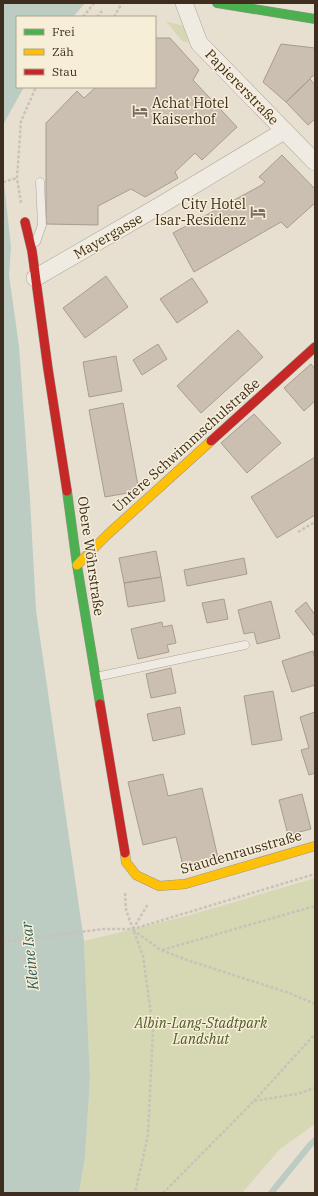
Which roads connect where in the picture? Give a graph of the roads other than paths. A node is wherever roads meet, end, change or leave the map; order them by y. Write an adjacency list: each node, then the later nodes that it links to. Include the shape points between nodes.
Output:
1 (184, 3): 5 (street, Papiererstraße, via 199,43)
2 (217, 3): 3 (street)
3 (244, 5): 4 (street)
4 (315, 19)
5 (284, 131): 6 (street, Papiererstraße); 10 (street, Mayergasse)
6 (315, 162)
7 (40, 182): 9 (lane, via 42,225)
8 (25, 222): 9 (street, Obere Wöhrstraße)
9 (32, 251): 10 (street, Obere Wöhrstraße)
10 (35, 278): 12 (street, Obere Wöhrstraße)
11 (315, 347): 12 (street, Untere Schwimmschulstraße)
12 (77, 565): 14 (street, Obere Wöhrstraße)
13 (245, 645): 14 (lane)
14 (95, 677): 16 (street, Obere Wöhrstraße, via 126,862 136,875)
15 (315, 846): 16 (street, Staudenrausstraße, via 185,884)
16 (155, 884)

